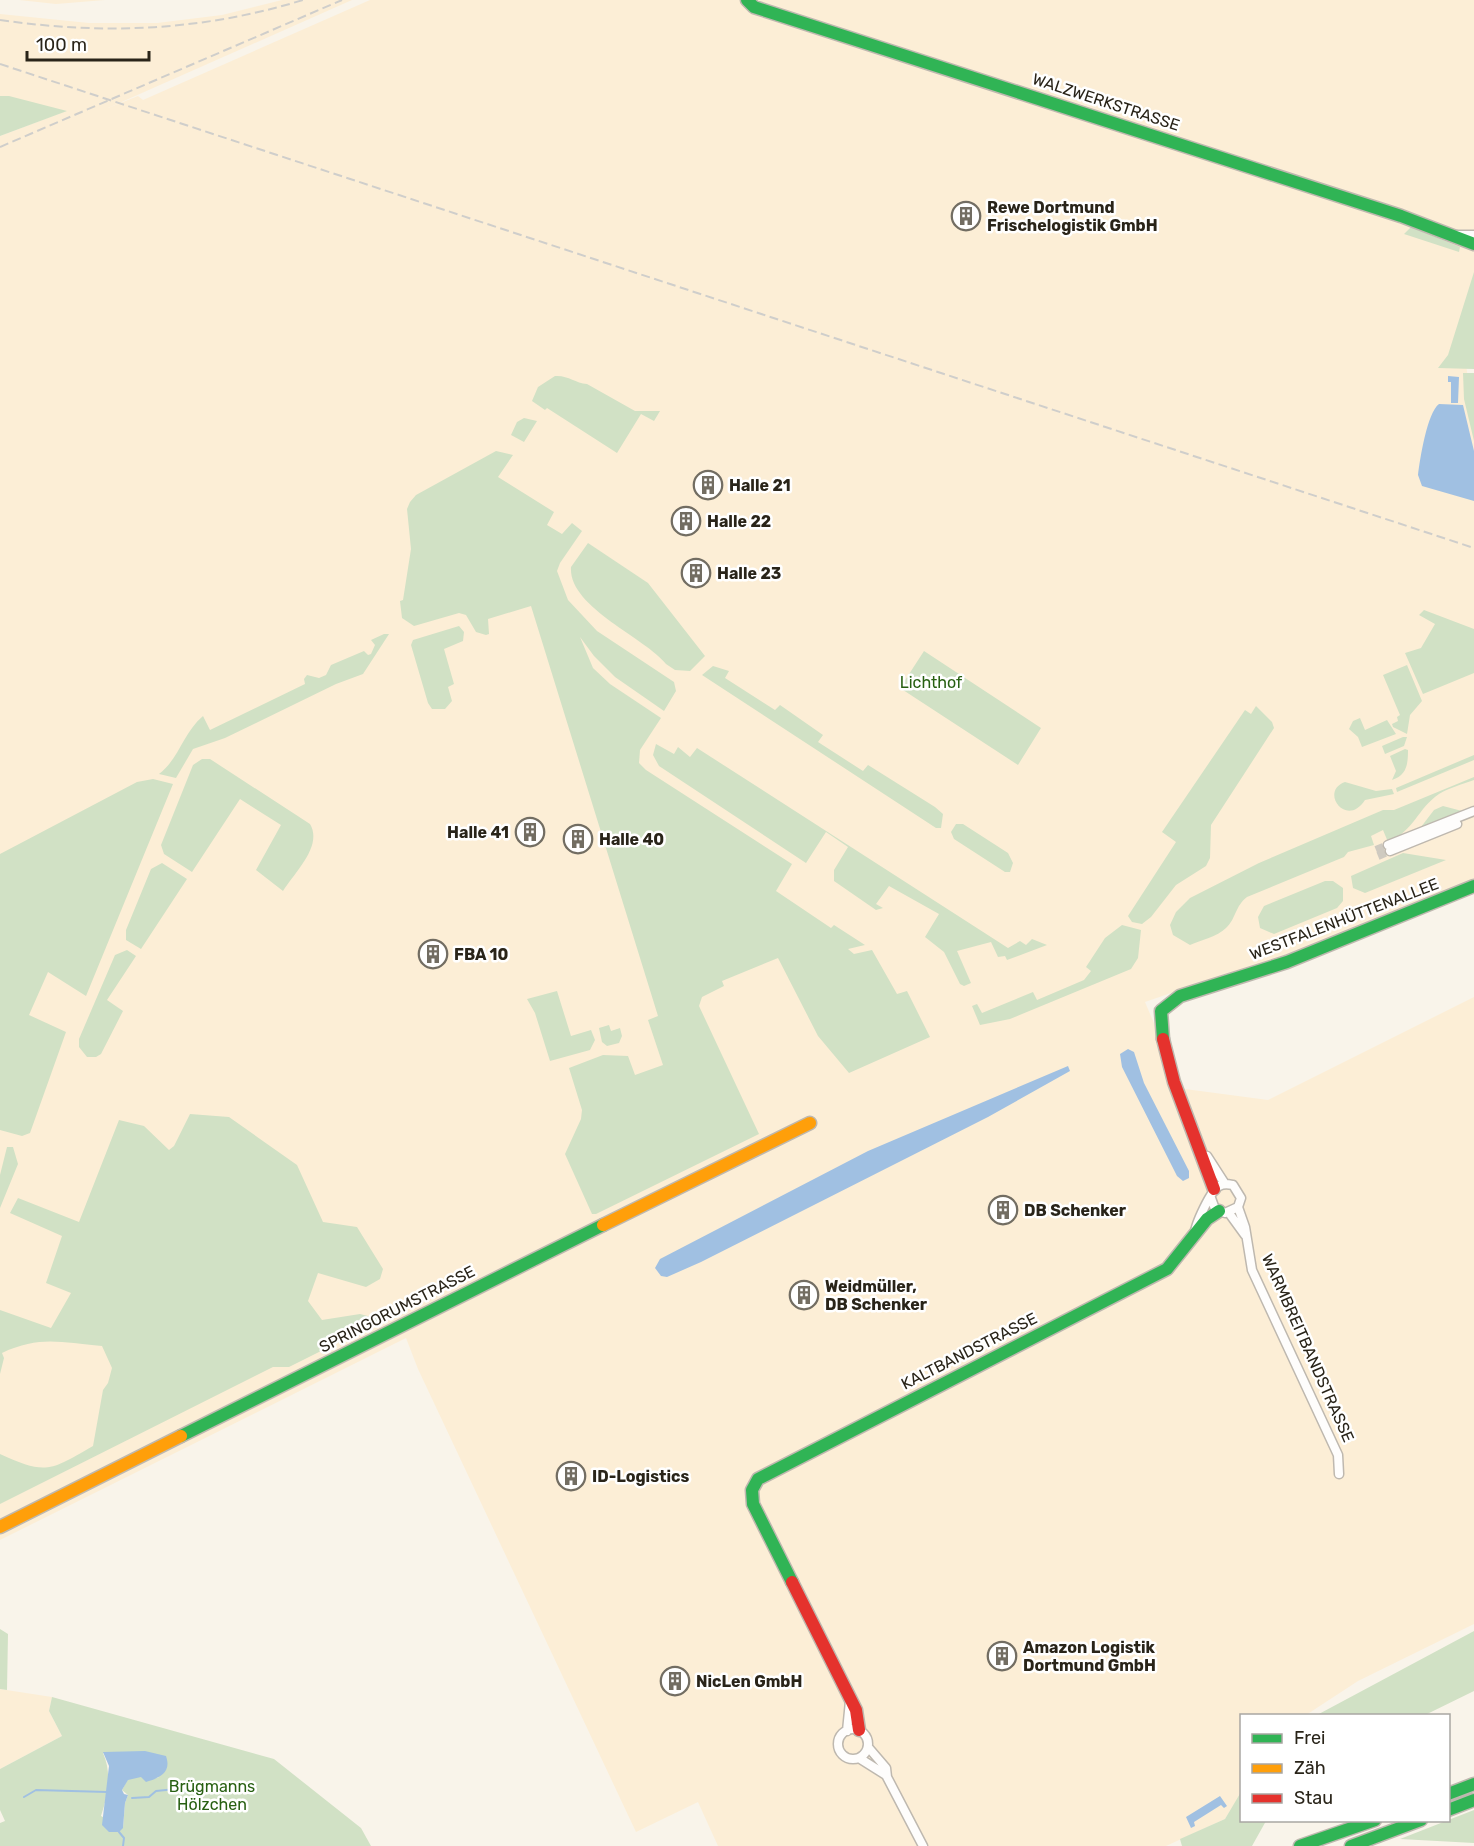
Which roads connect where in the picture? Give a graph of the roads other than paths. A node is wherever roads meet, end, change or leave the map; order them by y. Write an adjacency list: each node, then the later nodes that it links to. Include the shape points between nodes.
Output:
1 (747, 0): 3 (main road, WALZWERKSTRASSE, via 771,13)
2 (1474, 235): 3 (street, WALZWERKSTRASSE)
3 (1456, 236): 4 (main road, WALZWERKSTRASSE)
4 (1474, 244)
5 (1474, 811): 6 (street, via 1389,848)
6 (1474, 817)
7 (1474, 886): 9 (main road, WESTFALENHÜTTENALLEE, via 1287,962 1180,996 1161,1011 1160,1026 1170,1076)
8 (810, 1123): 15 (main road, SPRINGORUMSTRASSE)
9 (1217, 1190): 10 (street, via 1233,1185 1240,1193); 11 (street, via 1213,1205); 12 (street, KALTBANDSTRASSE, via 1195,1224)
10 (1238, 1207): 11 (street); 13 (street, WARMBREITBANDSTRASSE)
11 (1224, 1212): 12 (main road, KALTBANDSTRASSE, via 1207,1219); 13 (street, WARMBREITBANDSTRASSE)
12 (1195, 1233): 16 (main road, KALTBANDSTRASSE, via 1167,1269 758,1479 752,1490 753,1504 856,1710)
13 (1245, 1235): 14 (street, WARMBREITBANDSTRASSE, via 1252,1270 1338,1455)
14 (1339, 1474)
15 (0, 1527)
16 (853, 1730): 17 (street, via 866,1737); 18 (street, via 839,1738 839,1749 845,1757)
17 (868, 1747): 18 (street); 19 (street, via 886,1768)
18 (859, 1758): 19 (street)
19 (886, 1775): 26 (street)
20 (1474, 1784): 21 (main road)
21 (1450, 1794)
22 (1474, 1800): 23 (main road)
23 (1450, 1810)
24 (1372, 1822): 27 (main road)
25 (1418, 1822): 28 (main road)
26 (923, 1846)
27 (1300, 1846)
28 (1351, 1846)

